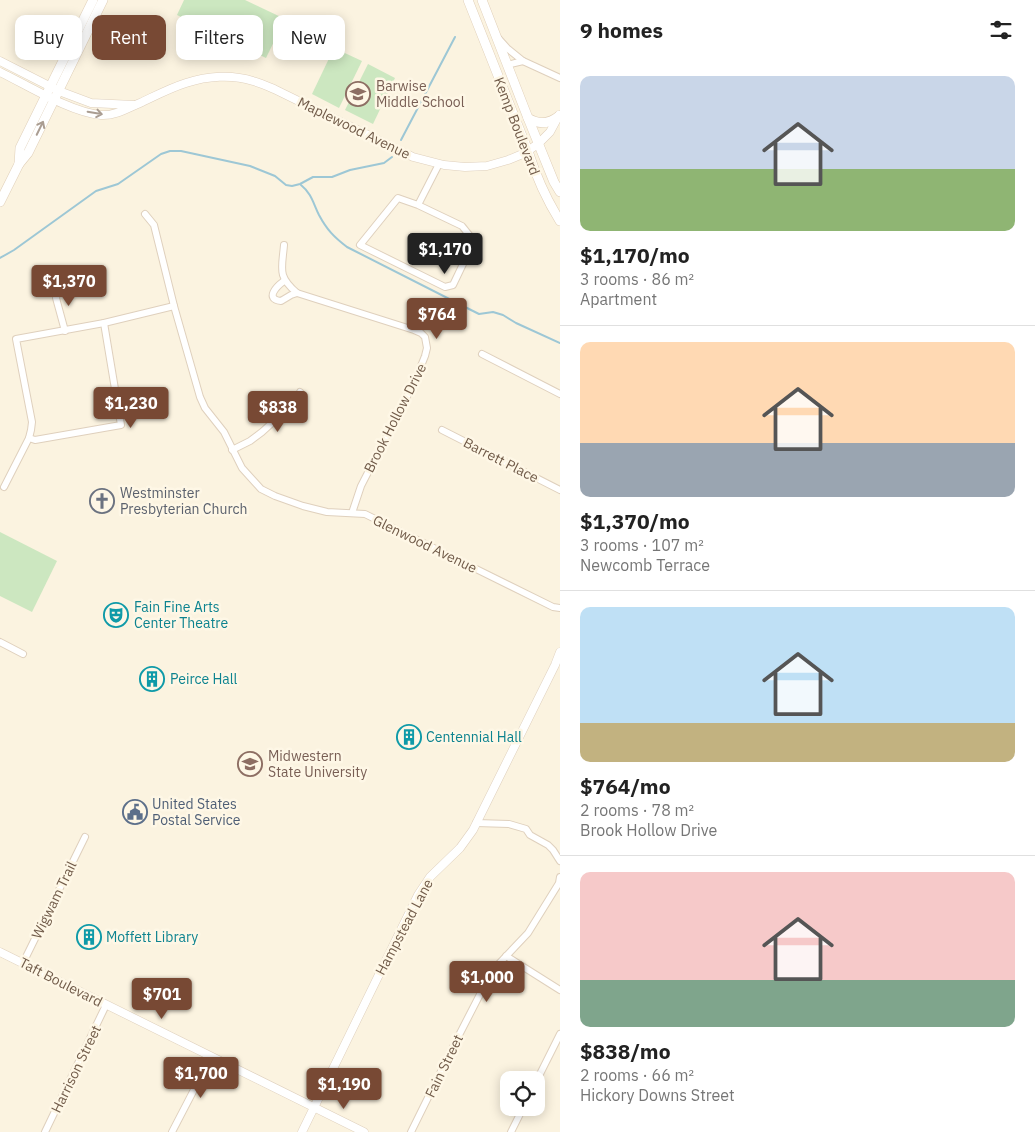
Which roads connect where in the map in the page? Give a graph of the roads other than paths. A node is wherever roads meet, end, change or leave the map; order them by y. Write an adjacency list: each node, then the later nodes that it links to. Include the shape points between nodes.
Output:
1 (93, 0): 12 (main road)
2 (103, 0): 12 (main road)
3 (468, 0): 9 (main road, Kemp Boulevard)
4 (485, 2): 5 (main road, Kemp Boulevard)
5 (496, 36): 7 (street); 8 (main road, Kemp Boulevard)
6 (0, 61): 12 (street, Maplewood Avenue)
7 (524, 61): 8 (street); 11 (street)
8 (507, 65): 9 (main road); 14 (main road, Kemp Boulevard)
9 (496, 70): 16 (main road, Kemp Boulevard)
10 (0, 72): 12 (street, Maplewood Avenue)
11 (560, 78)
12 (53, 93): 17 (street, Maplewood Avenue, via 91,104 136,105 184,83 233,77 245,79 274,89 413,157); 19 (main road, via 20,148 19,164)
13 (559, 115): 14 (main road, via 541,124); 15 (street, Maplewood Avenue, via 550,132)
14 (528, 118): 15 (main road, Kemp Boulevard)
15 (538, 143): 16 (street, Maplewood Avenue); 18 (main road, Kemp Boulevard)
16 (528, 151): 17 (street, Maplewood Avenue, via 487,166); 22 (main road, Kemp Boulevard)
17 (439, 164): 20 (street)
18 (559, 190)
19 (0, 202)
20 (418, 205): 20 (street, via 462,226 474,241 453,285 445,287 360,245 398,198)
21 (145, 214): 27 (street, Glenwood Avenue, via 154,226)
22 (560, 222)
23 (284, 245): 24 (street)
24 (284, 281): 26 (street, Brook Hollow Drive); 26 (street, via 276,287 272,296 275,300 281,301)
25 (58, 284): 29 (street, via 56,298)
26 (297, 293): 38 (street, Brook Hollow Drive, via 414,330 426,340 423,362 361,486)
27 (174, 306): 28 (street); 35 (street, Glenwood Avenue, via 200,398 224,432)
28 (104, 323): 29 (street); 34 (street, via 121,426 35,440)
29 (64, 331): 34 (street, via 16,339 32,422)
30 (482, 354): 32 (street)
31 (300, 392): 35 (street, via 295,402 262,432)
32 (560, 394)
33 (442, 430): 37 (street, Barrett Place)
34 (29, 438): 36 (street)
35 (232, 450): 38 (street, Glenwood Avenue, via 242,468 261,489 303,506 327,512)
36 (4, 487)
37 (560, 490)
38 (352, 513): 39 (street, Glenwood Avenue, via 365,514)
39 (560, 608)
40 (0, 642): 42 (street)
41 (560, 652): 43 (street, Hampstead Lane)
42 (23, 654)
43 (476, 822): 45 (street, via 509,824 526,829 548,845); 55 (street, Hampstead Lane, via 460,848 430,877 418,895)
44 (85, 838): 49 (street, Wigwam Trail)
45 (560, 861)
46 (560, 878): 48 (street, Fain Street, via 528,933)
47 (0, 952): 49 (street, Taft Boulevard)
48 (506, 956): 50 (street); 61 (street, Fain Street, via 492,971)
49 (23, 963): 51 (street, Taft Boulevard)
50 (560, 990)
51 (106, 1005): 53 (street, Taft Boulevard); 57 (street, Harrison Street)
52 (560, 1034): 54 (street)
53 (210, 1057): 55 (street, Taft Boulevard); 58 (street)
54 (542, 1071)
55 (314, 1108): 59 (street, Hampstead Lane); 60 (street, Taft Boulevard)
56 (520, 1116): 62 (street)
57 (45, 1132)
58 (172, 1132)
59 (302, 1132)
60 (364, 1132)
61 (411, 1132)
62 (511, 1132)

